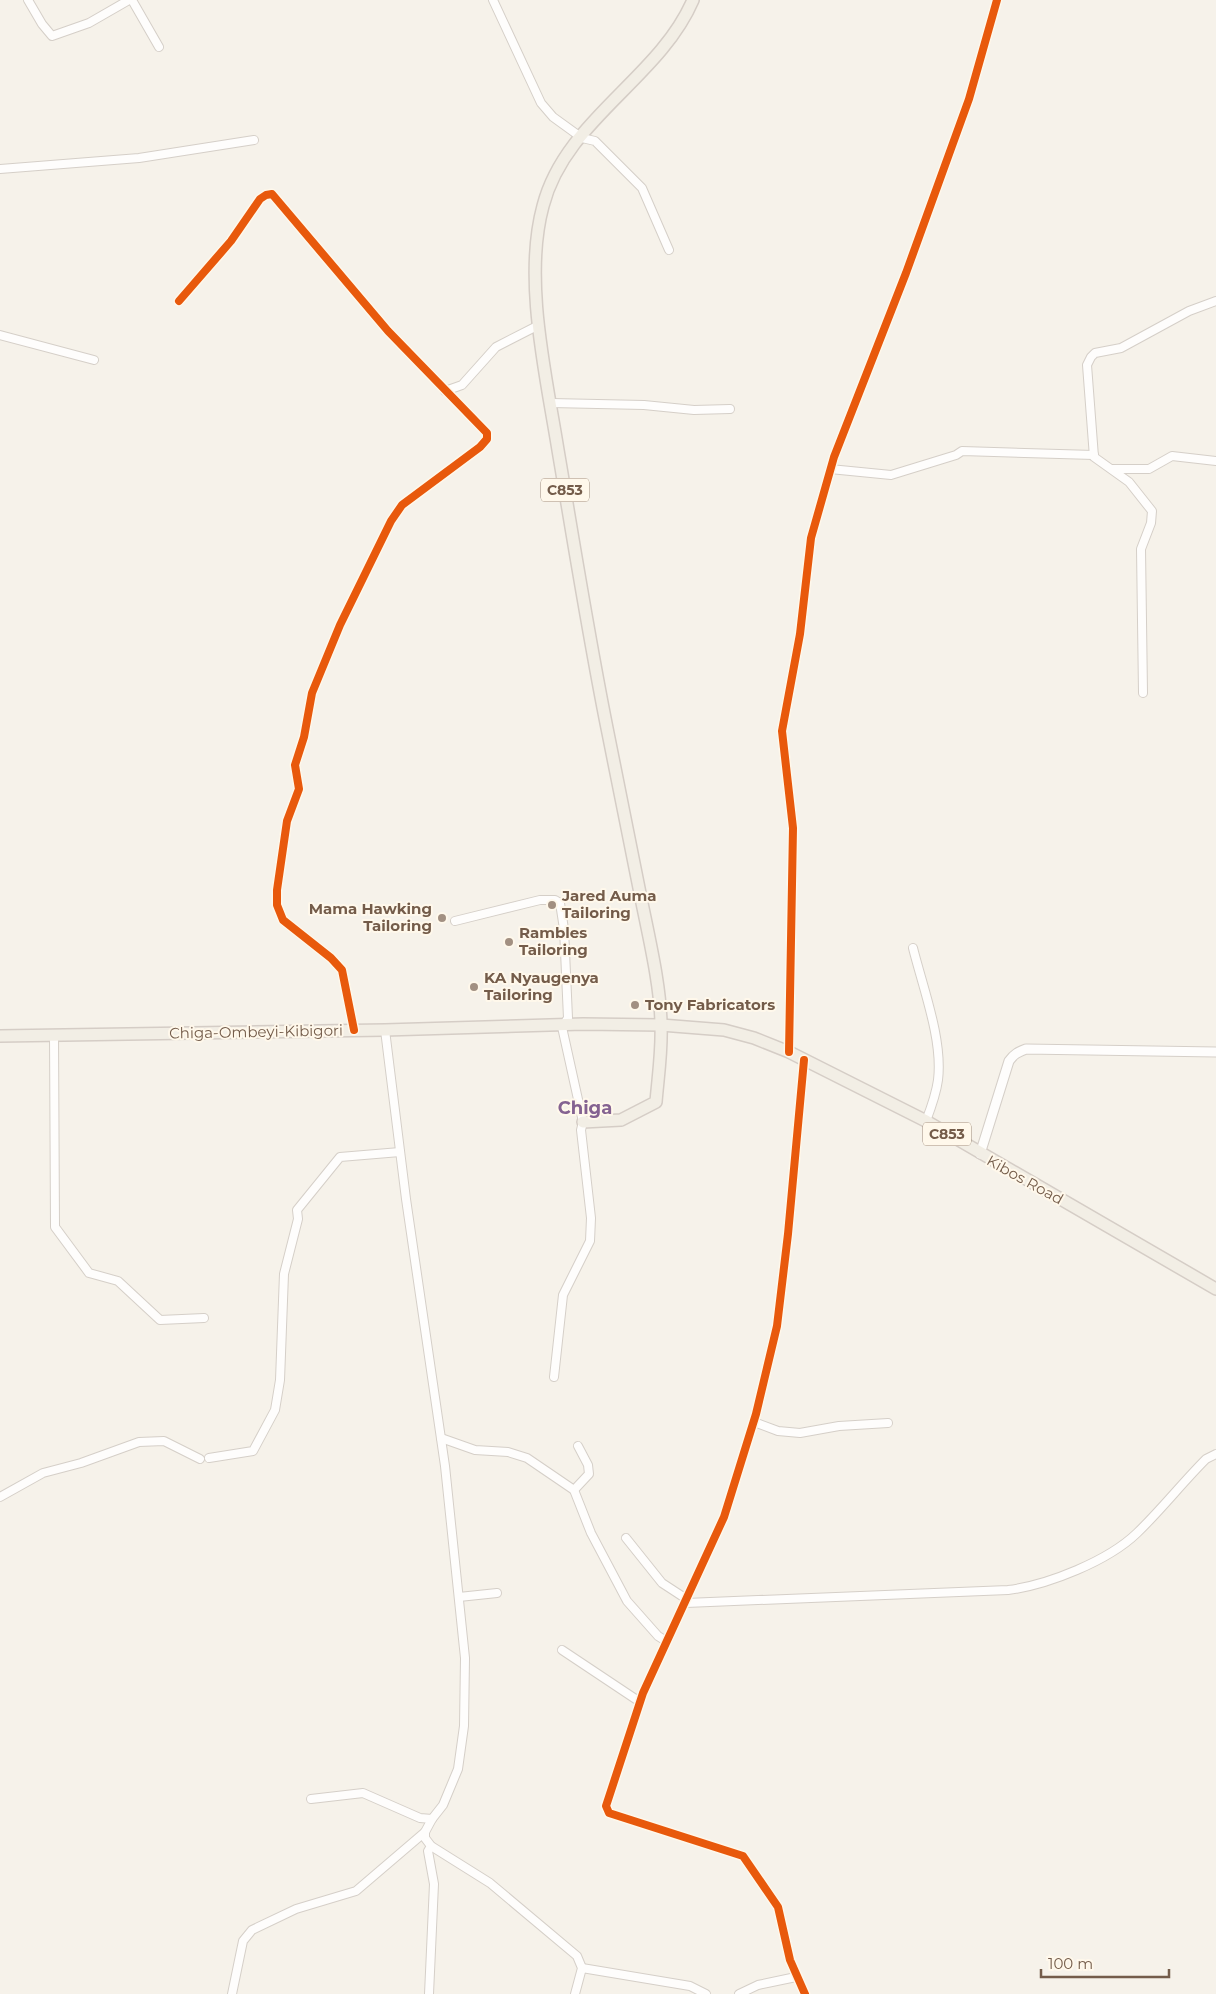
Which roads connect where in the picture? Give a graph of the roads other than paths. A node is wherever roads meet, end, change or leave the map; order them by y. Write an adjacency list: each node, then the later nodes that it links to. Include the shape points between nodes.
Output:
1 (28, 0): 2 (street, via 52,36 89,23)
2 (131, 0): 6 (street)
3 (493, 0): 7 (street, via 541,103 553,118)
4 (693, 0): 7 (main road, C853, via 678,28)
5 (997, 0): 21 (street, via 969,99)
6 (159, 46)
7 (582, 136): 10 (street, via 595,141 642,188); 13 (main road, C853, via 565,156 543,205 535,259 534,291)
8 (254, 140): 9 (street, via 139,158)
9 (0, 169)
10 (669, 250)
11 (178, 301): 16 (street, via 231,241 262,196 272,194 358,297)
12 (1216, 301): 19 (street, via 1189,311 1121,348 1091,357 1087,365)
13 (539, 325): 16 (street, via 496,347 462,385); 17 (main road, C853)
14 (0, 335): 15 (street)
15 (94, 360)
16 (445, 392): 28 (street, via 485,430 487,439 402,504 390,521 340,625 312,693 304,738 295,764 299,789 282,843 277,890 279,913 283,920 342,970)
17 (550, 404): 18 (street, via 694,410); 27 (main road, C853, via 590,644 647,926)
18 (730, 408)
19 (1094, 455): 21 (street, via 962,451 891,475); 22 (street)
20 (1216, 461): 22 (street, via 1172,456 1149,468)
21 (830, 469): 32 (street, via 811,538 800,634 782,722 793,828)
22 (1112, 469): 23 (street, via 1129,482 1152,511 1141,549)
23 (1142, 692)
24 (455, 921): 26 (street, via 540,900 560,903 568,1018)
25 (913, 948): 35 (street, via 938,1061 936,1090)
26 (564, 1025): 27 (main road, Chiga-Ombeyi-Kibigori); 29 (main road, Chiga-Ombeyi-Kibigori); 36 (street)
27 (661, 1025): 32 (main road, Kibos Road / C853, via 724,1030); 36 (main road, via 656,1102 621,1120)
28 (354, 1030): 29 (main road, Chiga-Ombeyi-Kibigori); 30 (main road, Chiga-Ombeyi-Kibigori)
29 (385, 1030): 37 (street)
30 (54, 1035): 31 (main road, Chiga-Ombeyi-Kibigori); 40 (street, via 55,1227 89,1273 118,1282 160,1320)
31 (0, 1036)
32 (789, 1052): 34 (main road, Kibos Road / C853)
33 (1216, 1052): 38 (street, via 1020,1051 1009,1061)
34 (804, 1060): 35 (main road, Kibos Road / C853); 42 (street, via 777,1326)
35 (926, 1121): 38 (main road, Kibos Road / C853)
36 (583, 1122): 41 (street, via 590,1241 563,1295)
37 (400, 1152): 44 (street); 47 (street, via 340,1157 297,1210 298,1219 284,1274 280,1380 275,1410 253,1450)
38 (980, 1154): 39 (main road, Kibos Road / C853)
39 (1216, 1289)
40 (204, 1318)
41 (554, 1377)
42 (754, 1422): 43 (street, via 778,1431 800,1433 839,1426); 54 (street, via 724,1517)
43 (888, 1423)
44 (441, 1438): 49 (street, via 475,1450 508,1452 527,1458); 53 (street)
45 (578, 1446): 49 (street, via 589,1474)
46 (1216, 1454): 54 (street, via 1206,1459 1136,1534 1118,1548 1031,1586 1008,1590)
47 (209, 1458)
48 (200, 1459): 50 (street, via 164,1441 138,1442 42,1473)
49 (574, 1490): 55 (street, via 591,1533 627,1600)
50 (0, 1496)
51 (626, 1538): 54 (street, via 662,1583)
52 (497, 1593): 53 (street)
53 (459, 1597): 59 (street, via 465,1658 464,1726 453,1785 444,1805)
54 (687, 1601): 55 (street)
55 (666, 1641): 57 (street)
56 (562, 1650): 57 (street)
57 (640, 1702): 63 (street, via 607,1811 743,1856 778,1907)
58 (311, 1799): 59 (street, via 363,1793 420,1818)
59 (432, 1819): 60 (street)
60 (425, 1832): 61 (street); 64 (street, via 356,1891 296,1909 252,1930 244,1941)
61 (431, 1846): 62 (street, via 490,1883 535,1918 577,1956); 65 (street, via 428,1851 434,1884)
62 (582, 1968): 66 (street); 67 (street, via 690,1986)
63 (796, 1977): 68 (street, via 758,1985); 69 (street)
64 (232, 1994)
65 (429, 1994)
66 (576, 1994)
67 (706, 1994)
68 (739, 1994)
69 (805, 1994)

